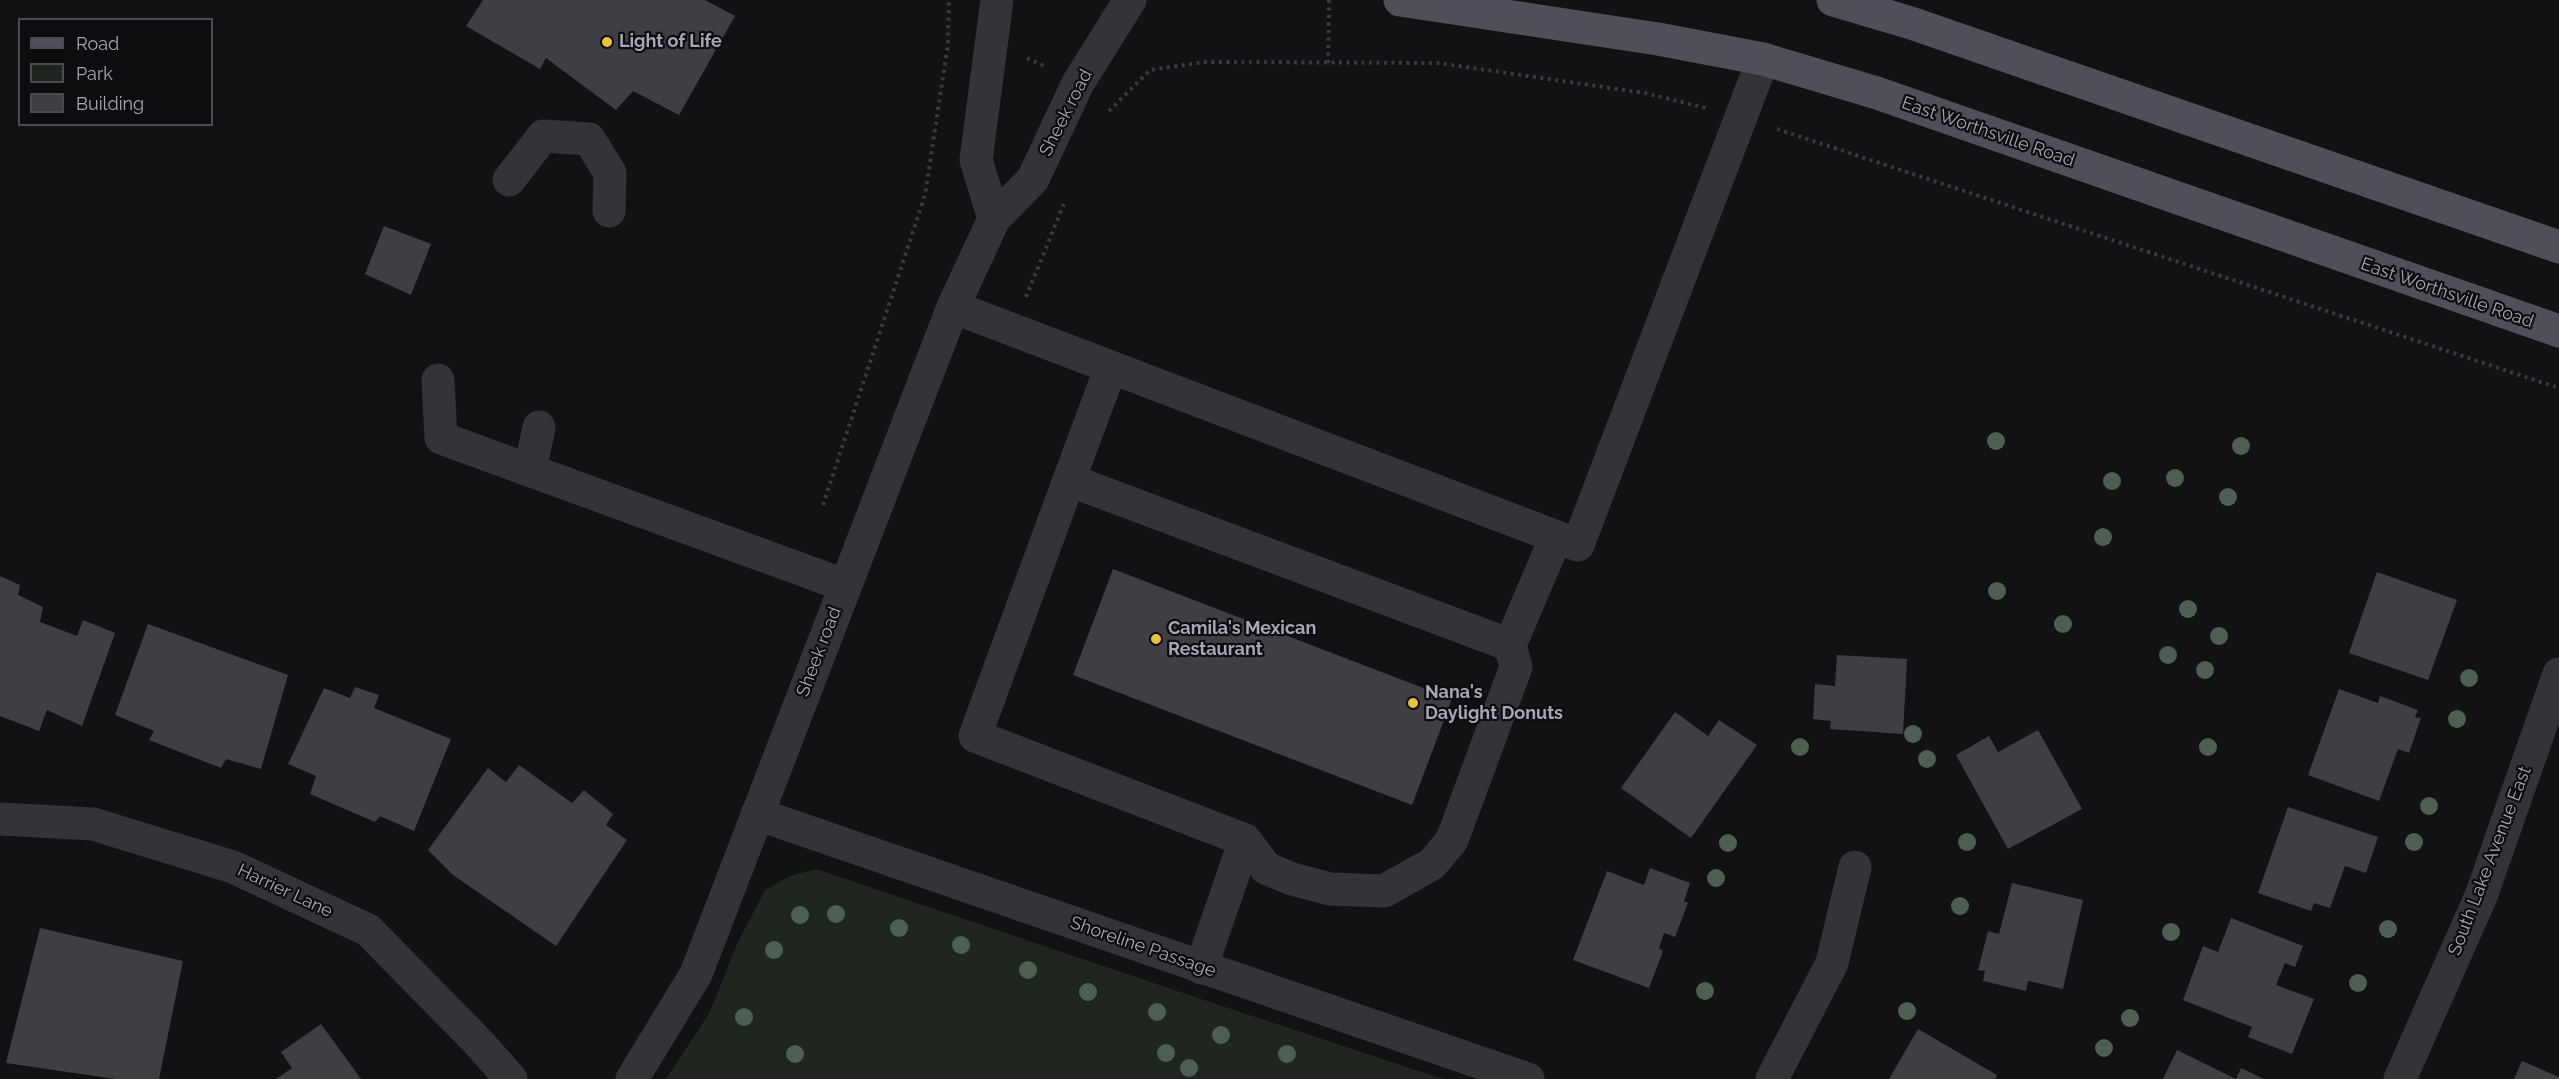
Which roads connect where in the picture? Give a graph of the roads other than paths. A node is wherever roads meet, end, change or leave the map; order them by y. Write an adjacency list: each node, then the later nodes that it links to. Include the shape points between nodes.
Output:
1 (997, 0): 8 (street, via 976,160)
2 (1130, 0): 8 (street, Sheek road, via 1078,83 1033,179)
3 (1400, 0): 5 (main road, East Worthsville Road)
4 (1833, 0): 9 (main road, via 1911,23)
5 (1763, 59): 11 (main road, East Worthsville Road, via 1877,93); 17 (street, via 1578,545)
6 (509, 180): 7 (street, via 543,136 588,139 610,173)
7 (609, 211)
8 (994, 219): 10 (street, Sheek road)
9 (2559, 247)
10 (952, 307): 12 (street); 18 (street, Sheek road)
11 (2559, 331)
12 (1111, 367): 16 (street); 17 (street)
13 (438, 380): 15 (street, via 441,438)
14 (539, 427): 15 (street)
15 (530, 470): 18 (street)
16 (1068, 480): 19 (street); 24 (street, via 975,736)
17 (1556, 537): 19 (street)
18 (844, 585): 22 (street, Sheek road)
19 (1510, 645): 24 (street, via 1516,667 1452,840 1432,864 1384,891 1330,889 1266,868)
20 (2559, 674): 21 (street, South Lake Avenue East)
21 (2546, 750): 31 (street, South Lake Avenue East)
22 (757, 814): 26 (street, Shoreline Passage); 28 (street, Sheek road, via 696,974)
23 (0, 819): 27 (street, Harrier Lane, via 93,824 233,867 368,930)
24 (1245, 840): 26 (street)
25 (1855, 867): 30 (street, via 1832,963)
26 (1202, 968): 29 (street, Shoreline Passage)
27 (511, 1079)
28 (632, 1079)
29 (1528, 1079)
30 (1772, 1079)
31 (2400, 1079)

